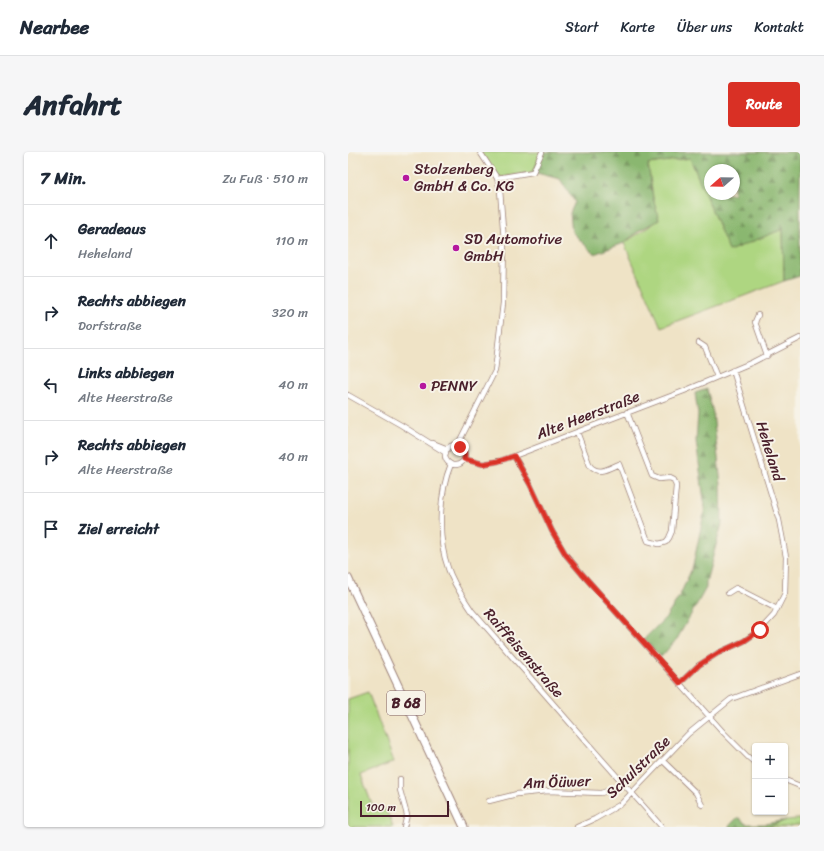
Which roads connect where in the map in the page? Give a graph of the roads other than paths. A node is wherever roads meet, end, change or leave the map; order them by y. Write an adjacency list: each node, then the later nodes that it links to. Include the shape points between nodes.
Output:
1 (480, 152): 3 (street)
2 (542, 152): 3 (street, via 533,172)
3 (497, 178): 13 (street, via 504,241 503,303 495,372)
4 (758, 315): 7 (street, via 755,322)
5 (800, 338): 7 (street, Alte Heerstraße)
6 (699, 342): 9 (street, via 705,348)
7 (767, 356): 8 (street, Alte Heerstraße)
8 (733, 370): 9 (street, Alte Heerstraße); 20 (street, Heheland, via 779,520 786,557 785,593)
9 (717, 377): 11 (street, Alte Heerstraße)
10 (348, 396): 14 (street)
11 (628, 412): 12 (street, Alte Heerstraße); 12 (street, via 652,476 659,479 670,478 676,486 672,531 666,542 659,544 648,541 619,464 600,472 594,470 590,466)
12 (577, 432): 15 (street, Alte Heerstraße)
13 (457, 446): 14 (street); 16 (street, via 464,451)
14 (447, 451): 17 (street, via 447,460)
15 (514, 456): 16 (street, Alte Heerstraße, via 483,464); 22 (street, via 566,555)
16 (464, 459): 17 (street, via 460,464)
17 (451, 464): 28 (street, Raiffeisenstraße, via 444,488 441,526 442,547 455,585 472,611)
18 (348, 578): 34 (main road, B 68)
19 (728, 593): 20 (street, via 736,588)
20 (777, 609): 22 (street, Heheland, via 760,630 699,665)
21 (800, 674): 23 (street, Schulstraße, via 732,699)
22 (680, 683): 23 (street)
23 (710, 716): 24 (street, Schulstraße, via 688,734); 25 (street)
24 (663, 761): 30 (street, Schulstraße); 32 (street, via 696,793)
25 (752, 761)
26 (400, 779): 33 (street, via 400,790 407,815)
27 (788, 781): 29 (street)
28 (623, 783): 30 (street, Raiffeisenstraße); 31 (street, Am Öüwer, via 617,788 601,793 548,791 517,794)
29 (800, 786)
30 (632, 793): 35 (street, Schulstraße, via 621,804); 36 (street, Raiffeisenstraße)
31 (489, 801)
32 (702, 805)
33 (404, 827)
34 (464, 827)
35 (577, 827)
36 (662, 827)

